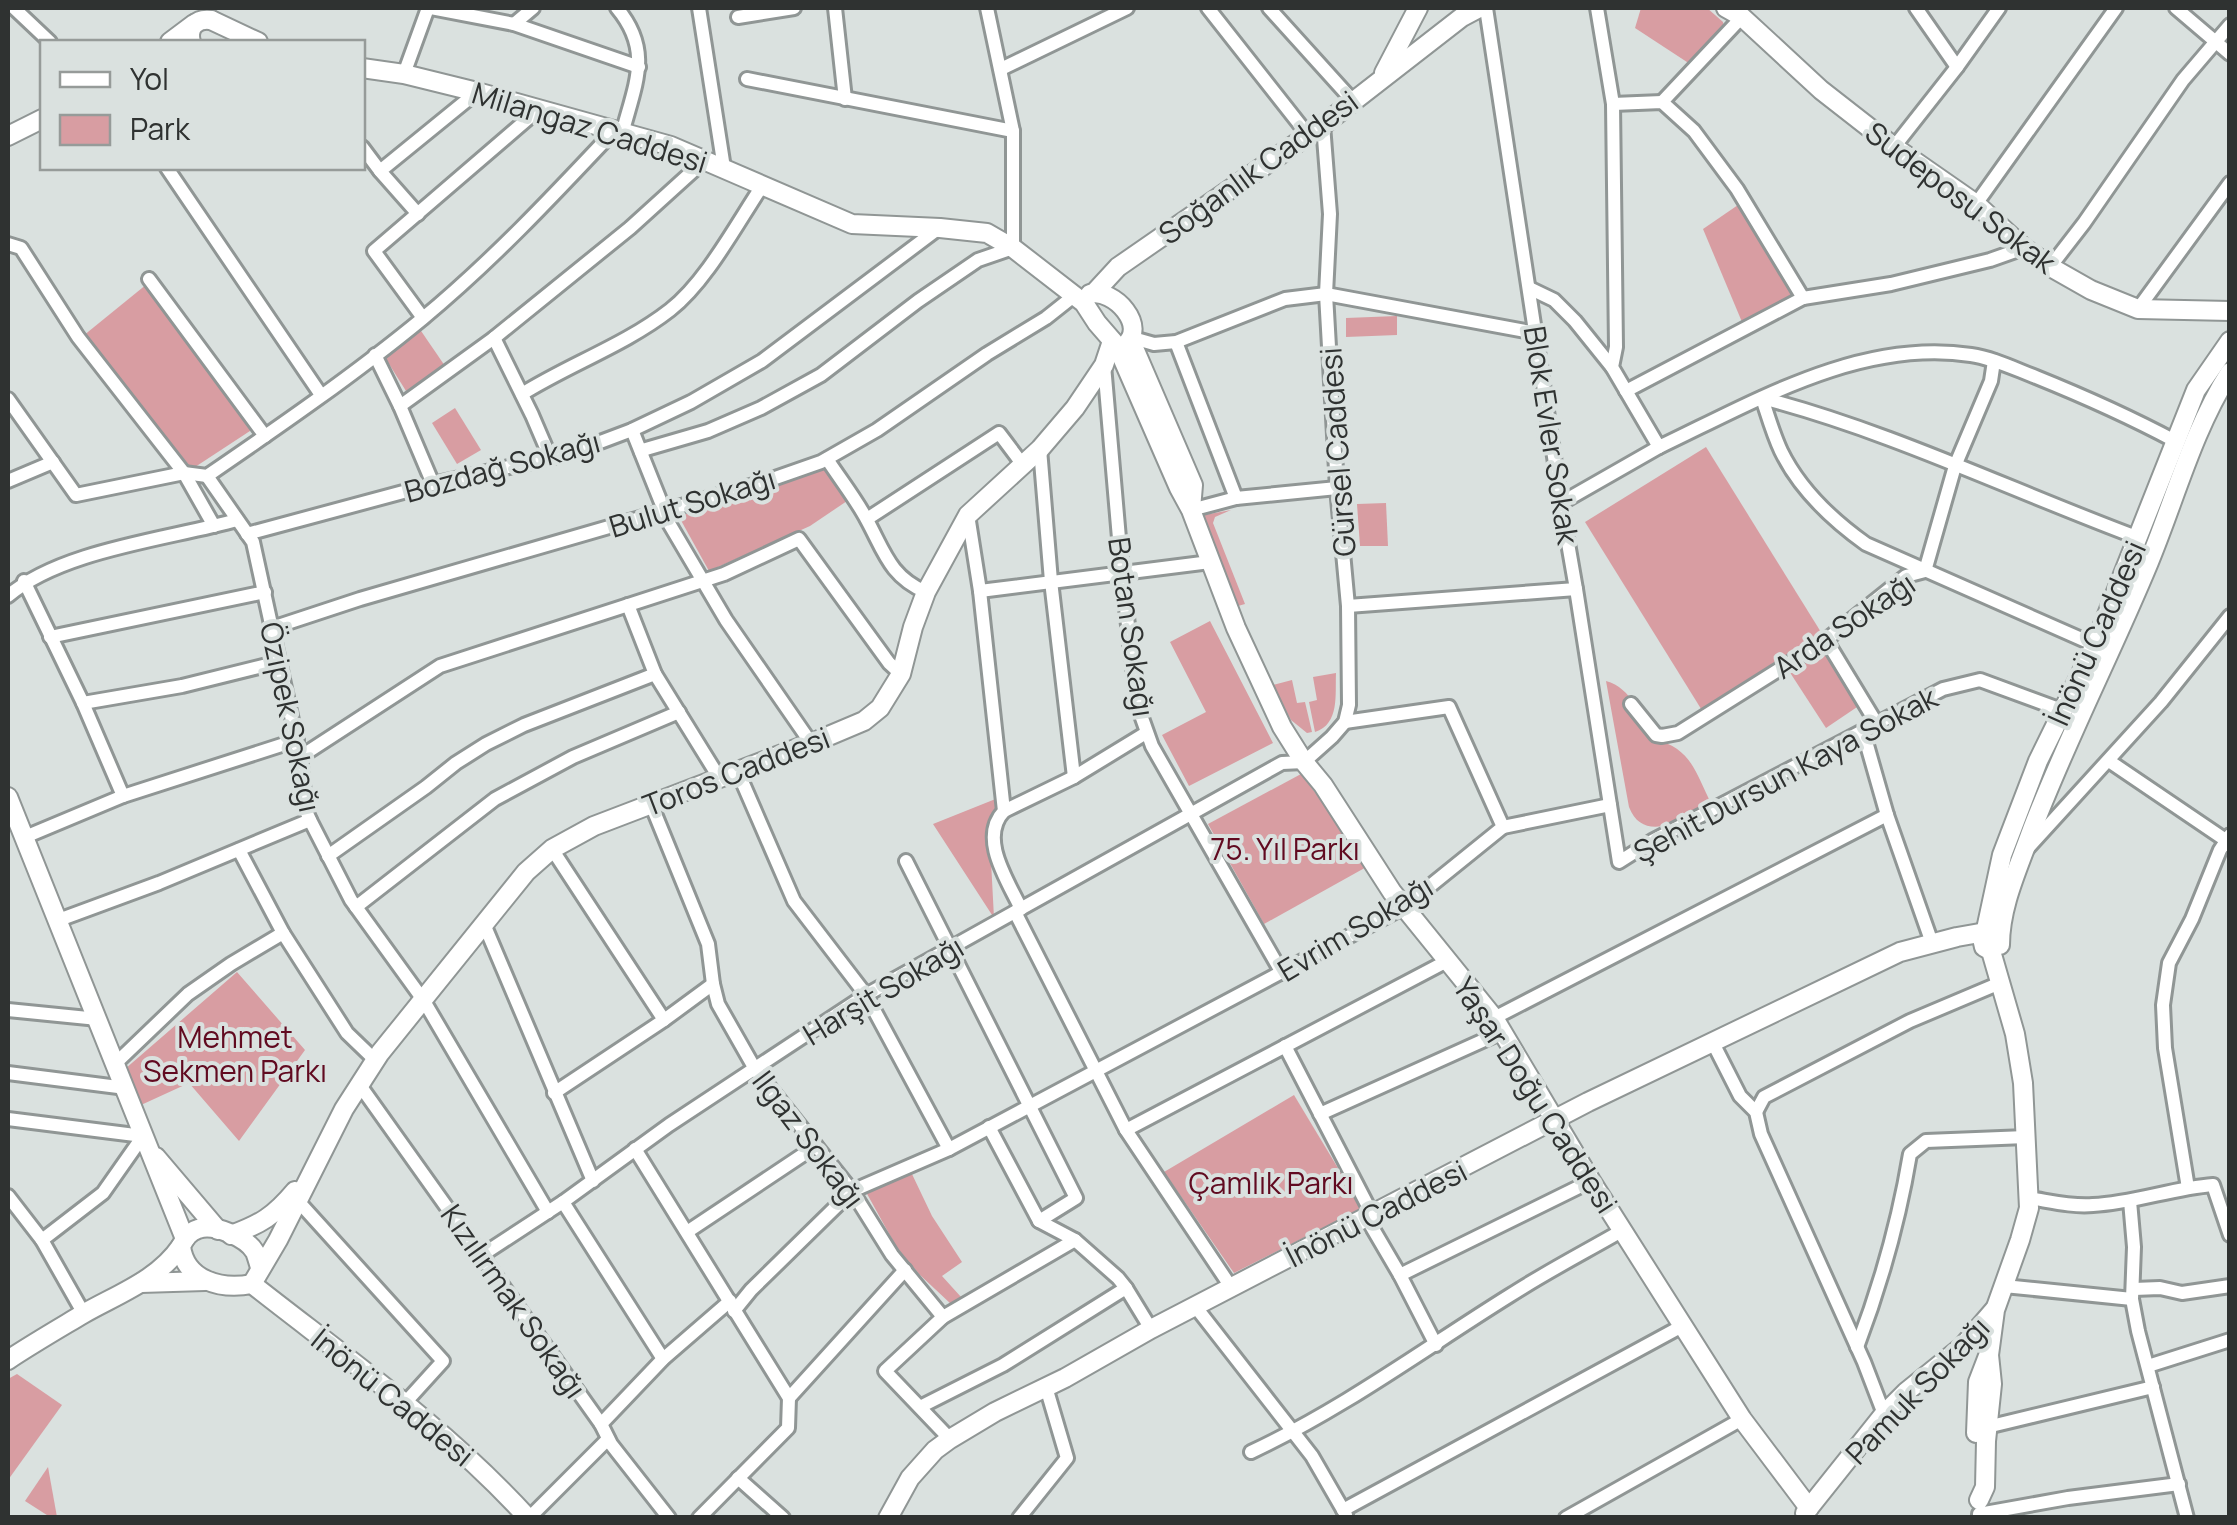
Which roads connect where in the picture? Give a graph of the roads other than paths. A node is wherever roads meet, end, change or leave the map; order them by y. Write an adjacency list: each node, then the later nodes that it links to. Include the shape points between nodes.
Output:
1 (14, 8): 24 (street)
2 (430, 8): 22 (street); 34 (street)
3 (533, 8): 22 (street)
4 (617, 8): 30 (street, via 634,34)
5 (699, 8): 51 (street)
6 (794, 8): 20 (street)
7 (836, 8): 38 (street)
8 (987, 8): 33 (street)
9 (1127, 8): 33 (street)
10 (1269, 8): 39 (street)
11 (1418, 8): 36 (street, Soğanlık Caddesi)
12 (1482, 8): 36 (street); 64 (street, Blok Evler Sokak)
13 (1597, 8): 41 (street)
14 (1916, 8): 31 (street)
15 (1999, 8): 31 (street)
16 (2116, 8): 56 (street)
17 (2176, 8): 28 (street)
18 (1211, 9): 44 (street)
19 (1734, 12): 40 (street); 48 (street, Sudeposu Sokak)
20 (738, 18)
21 (206, 23): 25 (street); 26 (street, via 222,31); 27 (street)
22 (514, 24): 30 (street)
23 (2230, 25): 28 (street)
24 (48, 40)
25 (174, 40)
26 (220, 40)
27 (253, 40)
28 (2216, 42): 29 (street); 62 (street)
29 (2230, 54)
30 (640, 67): 46 (street)
31 (1957, 67): 48 (street)
32 (365, 68): 34 (street, Milangaz Caddesi)
33 (1001, 69): 45 (street)
34 (404, 74): 37 (street, Milangaz Caddesi)
35 (748, 78): 38 (street)
36 (1381, 78): 39 (street, Soğanlık Caddesi)
37 (477, 92): 42 (street, Milangaz Caddesi); 53 (street)
38 (845, 99): 45 (street)
39 (1352, 101): 44 (street, Soğanlık Caddesi)
40 (1662, 102): 41 (street); 67 (street, via 1694,131 1737,190)
41 (1613, 104): 79 (street)
42 (538, 110): 46 (street, Milangaz Caddesi); 57 (street)
43 (40, 120): 47 (street)
44 (1316, 130): 65 (street, Gürsel Caddesi, via 1330,214); 66 (street, Soğanlık Caddesi, via 1118,267)
45 (1014, 131): 60 (street)
46 (618, 132): 50 (street, Milangaz Caddesi); 70 (street)
47 (8, 136)
48 (1894, 147): 56 (street, Sudeposu Sokak)
49 (365, 151): 53 (street)
50 (704, 160): 51 (street, Milangaz Caddesi); 72 (street)
51 (724, 168): 54 (street, Milangaz Caddesi)
52 (168, 170): 83 (street)
53 (380, 171): 57 (street)
54 (762, 186): 58 (street, Milangaz Caddesi, via 852,224); 82 (street, via 692,289 670,310)
55 (2228, 189): 68 (street)
56 (1976, 204): 61 (street, Sudeposu Sokak)
57 (418, 214): 70 (street, via 374,251)
58 (940, 228): 60 (street, Milangaz Caddesi, via 986,233); 87 (street, Bozdağ Sokağı, via 762,361)
59 (8, 244): 98 (street, via 21,248 78,336)
60 (1013, 248): 66 (street, Milangaz Caddesi); 92 (street, via 978,260 821,375 761,408)
61 (2024, 248): 62 (street, Sudeposu Sokak); 67 (street, via 1891,284)
62 (2050, 266): 68 (street, Sudeposu Sokak)
63 (149, 278): 88 (street)
64 (1529, 288): 71 (street, Blok Evler Sokak); 79 (street, via 1554,300)
65 (1326, 294): 71 (street); 75 (street, via 1285,299); 102 (street, Gürsel Caddesi)
66 (1090, 296): 74 (street); 74 (street, via 1128,316 1135,330); 94 (street, Bulut Sokağı, via 986,354)
67 (1803, 298): 81 (street)
68 (2138, 308): 69 (street, Sudeposu Sokak)
69 (2230, 310)
70 (423, 318): 76 (street)
71 (1536, 333): 104 (street, Blok Evler Sokak)
72 (494, 338): 82 (street); 86 (street)
73 (2230, 341): 89 (street, İnönü Caddesi, via 2196,390)
74 (1123, 342): 75 (street); 78 (street, Toros Caddesi); 105 (street, Yaşar Doğu Caddesi)
75 (1176, 342): 103 (street)
76 (375, 354): 83 (street); 86 (street)
77 (1994, 361): 84 (street, via 1923,352 1809,376); 89 (street); 97 (street, Arda Sokağı)
78 (1104, 365): 91 (street, Toros Caddesi); 115 (street, Botan Sokağı)
79 (1612, 367): 81 (street)
80 (2230, 372): 162 (street, İnönü Caddesi)
81 (1626, 390): 90 (street)
82 (522, 394): 93 (street)
83 (321, 395): 88 (street)
84 (1762, 398): 90 (street); 97 (street); 114 (street, via 1782,452 1808,494 1866,544)
85 (8, 399): 95 (street)
86 (400, 406): 101 (street)
87 (632, 430): 92 (street); 93 (street, Bozdağ Sokağı)
88 (265, 436): 99 (street)
89 (2176, 441): 112 (street, İnönü Caddesi)
90 (1659, 447): 104 (street)
91 (1040, 448): 96 (street, Toros Caddesi); 118 (street)
92 (641, 452): 106 (street)
93 (550, 458): 101 (street, Bozdağ Sokağı)
94 (827, 459): 106 (street, Bulut Sokağı); 109 (street)
95 (53, 462): 98 (street, via 76,496); 100 (street)
96 (1023, 465): 107 (street, Toros Caddesi); 109 (street, via 998,433)
97 (1955, 466): 112 (street); 114 (street, Arda Sokağı)
98 (184, 473): 99 (street); 110 (street)
99 (207, 476): 108 (street, Özipek Sokağı)
100 (9, 478)
101 (433, 484): 111 (street, Bozdağ Sokağı)
102 (1337, 488): 103 (street); 125 (street, Gürsel Caddesi)
103 (1236, 498): 105 (street)
104 (1560, 503): 119 (street, Blok Evler Sokak)
105 (1191, 510): 113 (street, Yaşar Doğu Caddesi)
106 (664, 511): 117 (street); 127 (street, Bulut Sokağı)
107 (968, 515): 120 (street); 122 (street, Toros Caddesi)
108 (236, 520): 110 (street); 111 (street, Özipek Sokağı)
109 (867, 520): 122 (street, via 896,573)
110 (214, 526): 116 (street, via 78,560)
111 (247, 534): 121 (street, Özipek Sokağı)
112 (2139, 538): 130 (street, İnönü Caddesi)
113 (1210, 562): 115 (street); 146 (street, Yaşar Doğu Caddesi)
114 (1925, 571): 129 (street, Arda Sokağı, via 1906,576); 130 (street)
115 (1122, 572): 118 (street); 141 (street, Botan Sokağı)
116 (24, 582): 123 (street); 128 (street)
117 (702, 582): 124 (street); 133 (street, via 799,540); 143 (street)
118 (1051, 582): 120 (street); 148 (street)
119 (1576, 589): 125 (street); 152 (street, Blok Evler Sokak)
120 (980, 591): 153 (street)
121 (265, 592): 127 (street, Özipek Sokağı); 128 (street)
122 (926, 592): 133 (street, Toros Caddesi)
123 (8, 596)
124 (628, 604): 132 (street); 144 (street, via 440,666)
125 (1348, 606): 138 (street, Gürsel Caddesi)
126 (2230, 616): 145 (street)
127 (272, 628): 131 (street, Özipek Sokağı)
128 (50, 637): 134 (street)
129 (1826, 640): 135 (street, Arda Sokağı, via 1678,733 1656,735); 139 (street)
130 (2095, 644): 136 (street, İnönü Caddesi)
131 (279, 662): 134 (street); 142 (street, Özipek Sokağı)
132 (655, 674): 137 (street); 163 (street, via 486,744)
133 (901, 674): 143 (street, Toros Caddesi, via 864,721)
134 (83, 703): 149 (street)
135 (1631, 704)
136 (2064, 711): 139 (street, Şehit Dursun Kaya Sokak, via 1980,680 1943,689); 172 (street, İnönü Caddesi, via 2002,854)
137 (679, 712): 147 (street); 167 (street, via 495,799)
138 (1345, 722): 146 (street); 157 (street, via 1450,707)
139 (1877, 724): 140 (street, Şehit Dursun Kaya Sokak)
140 (1863, 731): 155 (street); 165 (street, Şehit Dursun Kaya Sokak)
141 (1146, 733): 148 (street); 154 (street, Botan Sokağı)
142 (297, 740): 144 (street, Özipek Sokağı); 149 (street)
143 (811, 743): 147 (street, Toros Caddesi)
144 (300, 757): 156 (street, Özipek Sokağı)
145 (2108, 761): 159 (street); 162 (street)
146 (1304, 762): 154 (street, Harşit Sokağı, via 1282,763); 166 (street, Yaşar Doğu Caddesi)
147 (729, 776): 151 (street, Toros Caddesi); 179 (street, via 794,901)
148 (1074, 777): 153 (street)
149 (123, 796): 158 (street)
150 (8, 797): 158 (street)
151 (651, 804): 160 (street, Toros Caddesi); 178 (street, Ilgaz Sokağı, via 708,944)
152 (1610, 805): 157 (street); 165 (street, Blok Evler Sokak)
153 (1004, 812): 168 (street, via 992,841)
154 (1190, 814): 168 (street, Harşit Sokağı); 176 (street, Botan Sokağı)
155 (1887, 816): 173 (street); 184 (street)
156 (310, 820): 161 (street); 163 (street, Özipek Sokağı)
157 (1504, 827): 166 (street, Evrim Sokağı)
158 (25, 837): 169 (street)
159 (2229, 841): 210 (street, via 2168,963 2162,1005)
160 (552, 849): 170 (street, Toros Caddesi); 183 (street)
161 (239, 850): 169 (street); 171 (street)
162 (2023, 853): 172 (street, İnönü Caddesi)
163 (328, 856): 167 (street, Özipek Sokağı)
164 (906, 861): 174 (street)
165 (1619, 862)
166 (1404, 906): 175 (street, Yaşar Doğu Caddesi); 176 (street, Evrim Sokağı)
167 (356, 907): 180 (street, Özipek Sokağı)
168 (1018, 910): 174 (street, Harşit Sokağı); 190 (street)
169 (56, 921): 182 (street)
170 (484, 924): 180 (street, Toros Caddesi); 194 (street)
171 (283, 933): 187 (street, via 347,1033); 188 (street, via 188,994)
172 (1990, 942): 173 (street, İnönü Caddesi, via 1958,937); 177 (street)
173 (1932, 943): 185 (street, İnönü Caddesi)
174 (951, 948): 179 (street, Harşit Sokağı); 195 (street)
175 (1449, 960): 184 (street, Yaşar Doğu Caddesi); 186 (street)
176 (1282, 974): 190 (street, Evrim Sokağı)
177 (2000, 983): 196 (street, via 1919,1016 1764,1096); 202 (street, via 2015,1034)
178 (712, 984): 183 (street); 189 (street, Ilgaz Sokağı)
179 (866, 995): 189 (street, Harşit Sokağı); 205 (street)
180 (424, 1001): 187 (street, Toros Caddesi); 217 (street, Özipek Sokağı)
181 (8, 1010): 182 (street)
182 (98, 1019): 188 (street)
183 (664, 1020): 194 (street)
184 (1498, 1025): 197 (street); 199 (street, Yaşar Doğu Caddesi)
185 (1712, 1041): 196 (street, via 1740,1096); 199 (street, İnönü Caddesi)
186 (1285, 1046): 197 (street); 201 (street)
187 (375, 1060): 192 (street, Toros Caddesi)
188 (116, 1063): 193 (street)
189 (754, 1069): 204 (street, Ilgaz Sokağı); 206 (street, Harşit Sokağı)
190 (1095, 1072): 195 (street, Evrim Sokağı); 201 (street)
191 (8, 1073): 193 (street)
192 (358, 1084): 207 (street, Toros Caddesi); 227 (street, Kızılırmak Sokağı)
193 (126, 1088): 203 (street)
194 (554, 1094): 209 (street)
195 (1028, 1106): 200 (street, Evrim Sokağı); 219 (street, via 1076,1198)
196 (1756, 1112): 247 (street, via 1760,1134)
197 (1320, 1114): 218 (street)
198 (8, 1119): 203 (street)
199 (1555, 1120): 208 (street, Yaşar Doğu Caddesi); 218 (street, İnönü Caddesi)
200 (989, 1128): 205 (street, Evrim Sokağı); 219 (street)
201 (1126, 1130): 235 (street)
202 (2026, 1137): 213 (street); 247 (street, via 1926,1141 1910,1154 1878,1292)
203 (144, 1141): 221 (street, İnönü Caddesi); 224 (street, via 103,1192); 226 (street)
204 (816, 1146): 211 (street, Ilgaz Sokağı); 222 (street)
205 (948, 1148): 211 (street, Evrim Sokağı)
206 (635, 1149): 209 (street, Harşit Sokağı); 222 (street)
207 (314, 1167): 215 (street, Toros Caddesi); 221 (street, Toros Caddesi, via 277,1212 258,1225)
208 (1592, 1180): 220 (street, Yaşar Doğu Caddesi); 229 (street)
209 (593, 1181): 216 (street, Harşit Sokağı)
210 (2188, 1188): 214 (street); 223 (street, via 2213,1185)
211 (852, 1191): 228 (street, Ilgaz Sokağı); 238 (street)
212 (8, 1196): 224 (street)
213 (2028, 1198): 214 (street, via 2089,1206); 233 (street)
214 (2130, 1201): 237 (street)
215 (298, 1202): 230 (street, Toros Caddesi); 255 (street, via 444,1361)
216 (563, 1202): 217 (street, Harşit Sokağı); 250 (street)
217 (548, 1212): 227 (street, Harşit Sokağı)
218 (1369, 1216): 229 (street); 235 (street, İnönü Caddesi)
219 (1039, 1220): 225 (street)
220 (1623, 1230): 243 (street, Yaşar Doğu Caddesi); 246 (street)
221 (224, 1232): 226 (street, via 200,1228); 230 (street, İnönü Caddesi, via 256,1253)
222 (687, 1232): 238 (street)
223 (2230, 1236)
224 (42, 1240): 241 (street)
225 (1075, 1240): 236 (street); 242 (street)
226 (183, 1242): 231 (street, via 183,1258); 232 (street)
227 (482, 1256): 259 (street, Kızılırmak Sokağı)
228 (905, 1270): 242 (street, Ilgaz Sokağı); 254 (street)
229 (1400, 1275): 246 (street)
230 (256, 1276): 231 (street, via 240,1286); 255 (street, İnönü Caddesi)
231 (205, 1281): 232 (street)
232 (141, 1284): 241 (street)
233 (2004, 1286): 237 (street); 240 (street)
234 (2230, 1286): 237 (street)
235 (1232, 1287): 239 (street, İnönü Caddesi)
236 (1126, 1288): 244 (street); 256 (street, via 1003,1365)
237 (2133, 1294): 251 (street)
238 (732, 1306): 250 (street); 254 (street)
239 (1194, 1306): 244 (street, İnönü Caddesi); 261 (street)
240 (1995, 1310): 249 (street); 257 (street, Pamuk Sokağı)
241 (84, 1314): 248 (street)
242 (943, 1317): 256 (street, via 885,1371)
243 (1684, 1324): 258 (street, Yaşar Doğu Caddesi); 269 (street)
244 (1151, 1329): 252 (street, İnönü Caddesi)
245 (2230, 1340): 251 (street)
246 (1436, 1345): 261 (street)
247 (1857, 1347): 257 (street)
248 (10, 1354)
249 (1988, 1355): 260 (street); 267 (street, via 1978,1382)
250 (663, 1359): 259 (street)
251 (2148, 1366): 253 (street)
252 (1046, 1387): 263 (street, İnönü Caddesi); 275 (street, via 1067,1458)
253 (2153, 1387): 260 (street); 266 (street)
254 (789, 1398): 265 (street, via 788,1428)
255 (404, 1404): 270 (street, İnönü Caddesi, via 489,1475)
256 (920, 1407): 263 (street)
257 (1884, 1414): 268 (street, Pamuk Sokağı)
258 (1742, 1418): 268 (street); 276 (street)
259 (601, 1424): 262 (street, Kızılırmak Sokağı)
260 (1987, 1427): 267 (street)
261 (1294, 1432): 264 (street); 269 (street)
262 (608, 1439): 270 (street); 271 (street, Kızılırmak Sokağı)
263 (950, 1439): 274 (street, İnönü Caddesi, via 910,1478)
264 (1251, 1452)
265 (738, 1478): 272 (street); 273 (street)
266 (2179, 1484): 267 (street); 278 (street)
267 (1979, 1511)
268 (1806, 1513): 277 (street)
269 (1345, 1514)
270 (528, 1518)
271 (669, 1518)
272 (699, 1518)
273 (783, 1518)
274 (888, 1518)
275 (1020, 1518)
276 (1566, 1518)
277 (1792, 1518)
278 (2188, 1518)

